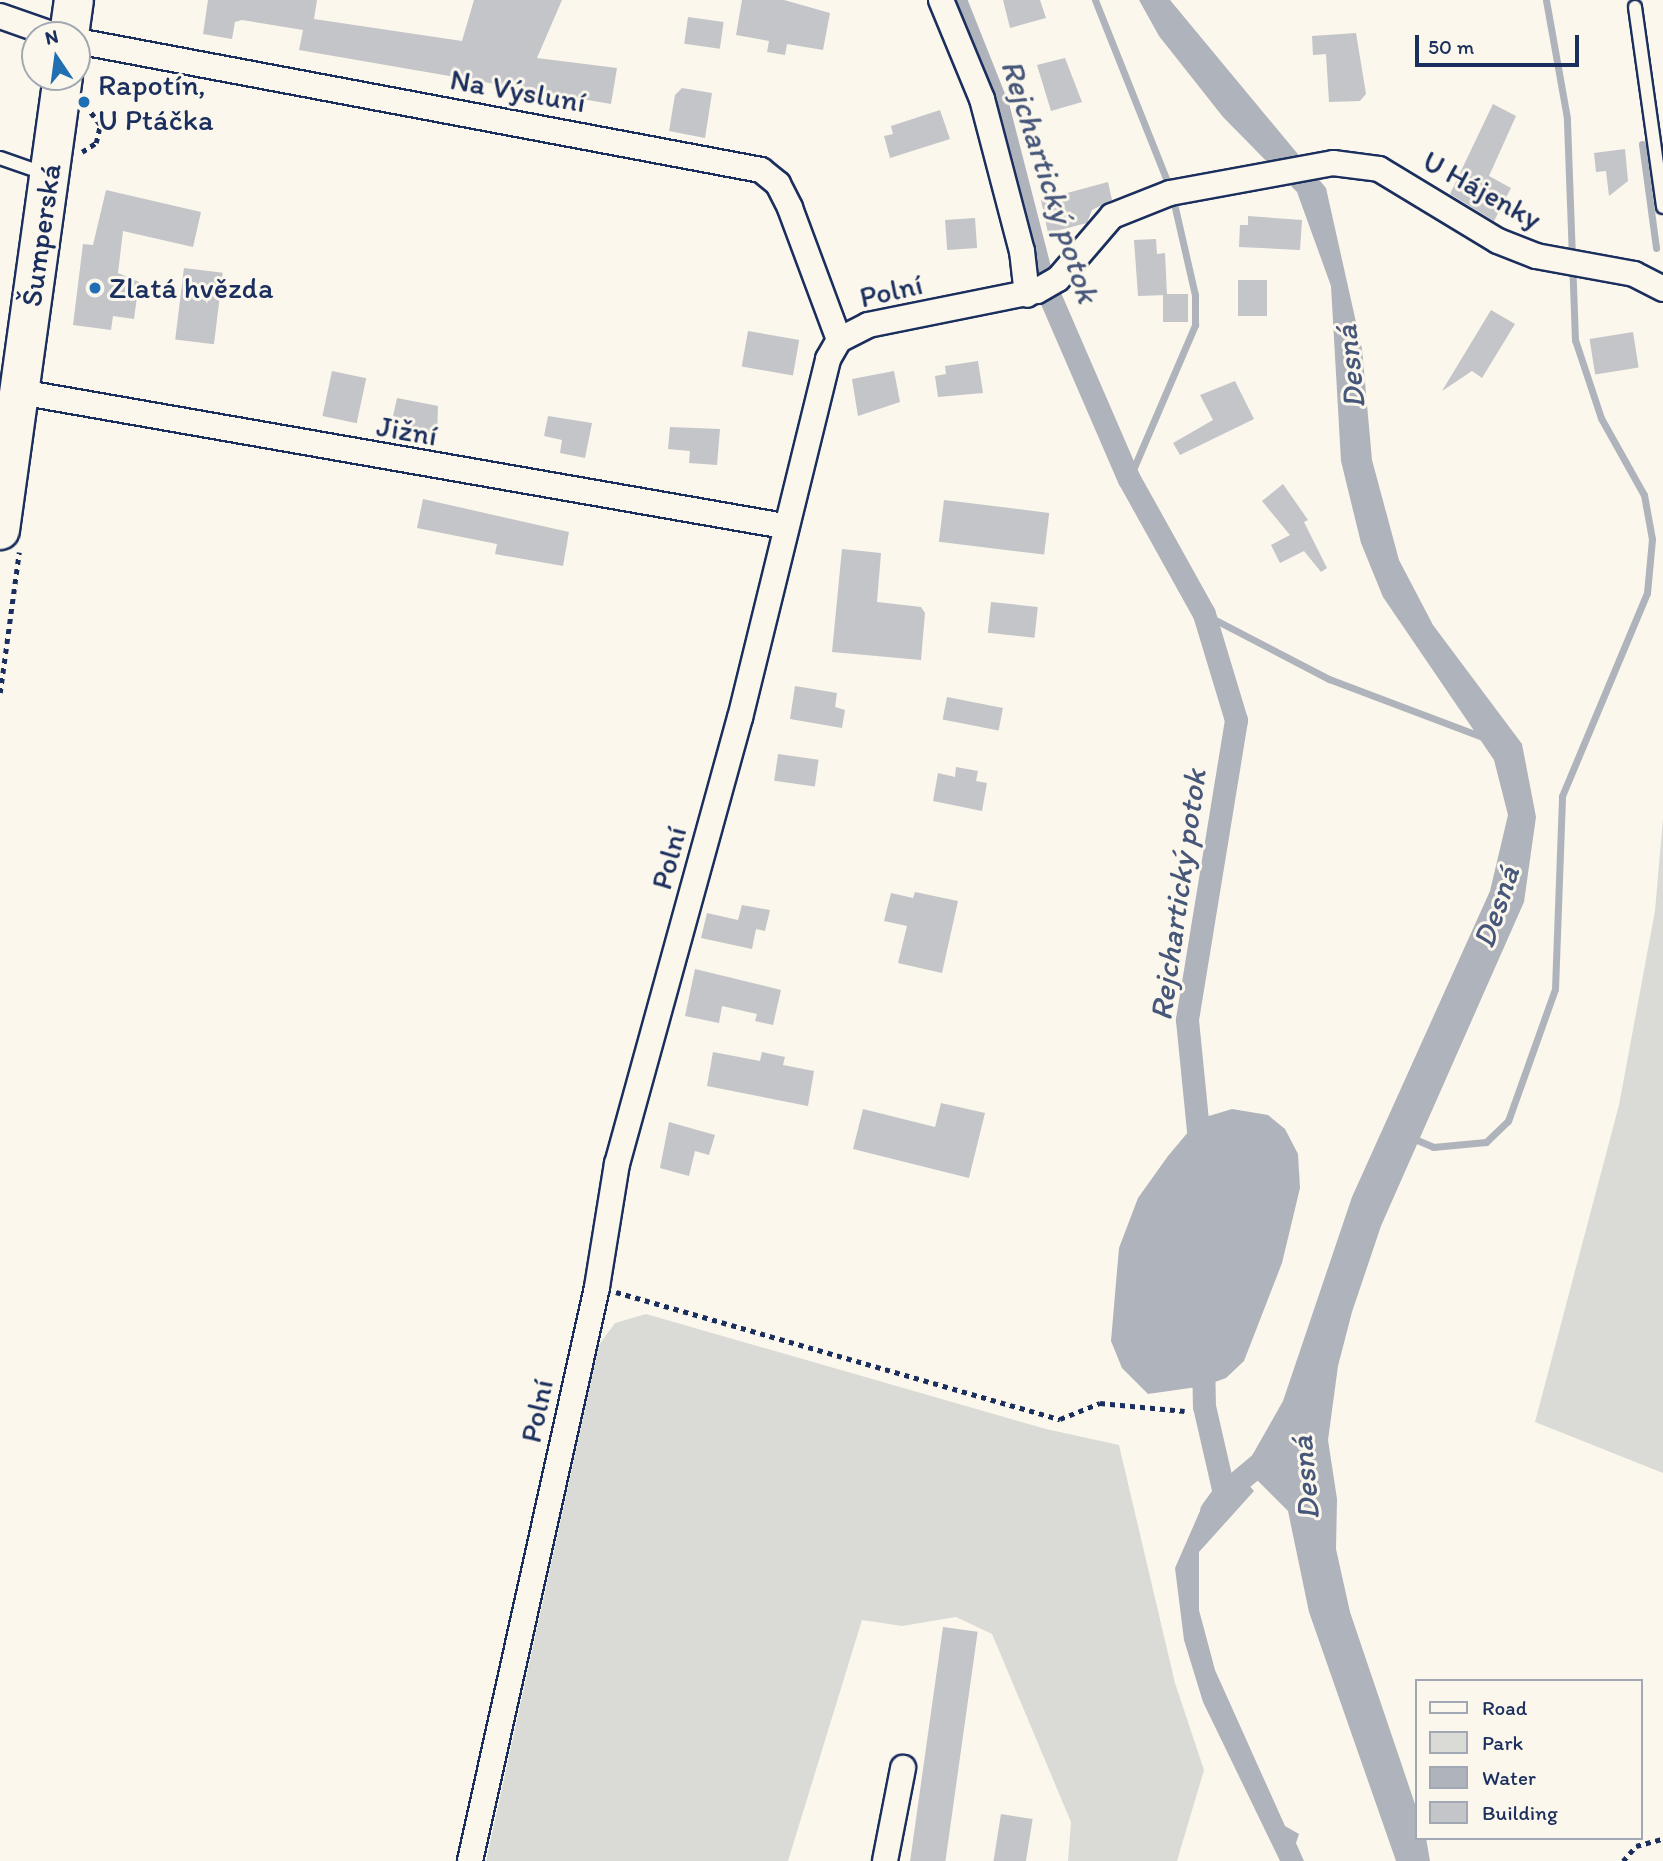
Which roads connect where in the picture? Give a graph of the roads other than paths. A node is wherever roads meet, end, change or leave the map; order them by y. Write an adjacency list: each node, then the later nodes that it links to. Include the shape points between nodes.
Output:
1 (74, 0): 5 (main road)
2 (940, 0): 12 (street, via 982,99 1022,251)
3 (1635, 7): 11 (lane)
4 (0, 16): 6 (street)
5 (71, 21)
6 (21, 23)
7 (91, 44): 14 (street, Na Výsluní, via 761,170 778,184 790,208)
8 (61, 91): 10 (main road, Šumperská)
9 (0, 158): 10 (lane)
10 (50, 175): 15 (main road, Šumperská)
11 (1663, 207)
12 (1041, 288): 13 (street, U Hájenky, via 1112,216 1170,192 1333,163 1379,169 1498,241 1634,274); 14 (street, Polní, via 868,325)
13 (1663, 289)
14 (839, 340): 16 (street, Polní, via 828,359)
15 (20, 392): 16 (street, Jižní); 17 (main road, Šumperská)
16 (784, 526): 19 (street, Polní, via 740,718 617,1164 597,1287)
17 (0, 530)
18 (903, 1768): 20 (street)
19 (470, 1861)
20 (885, 1861)

